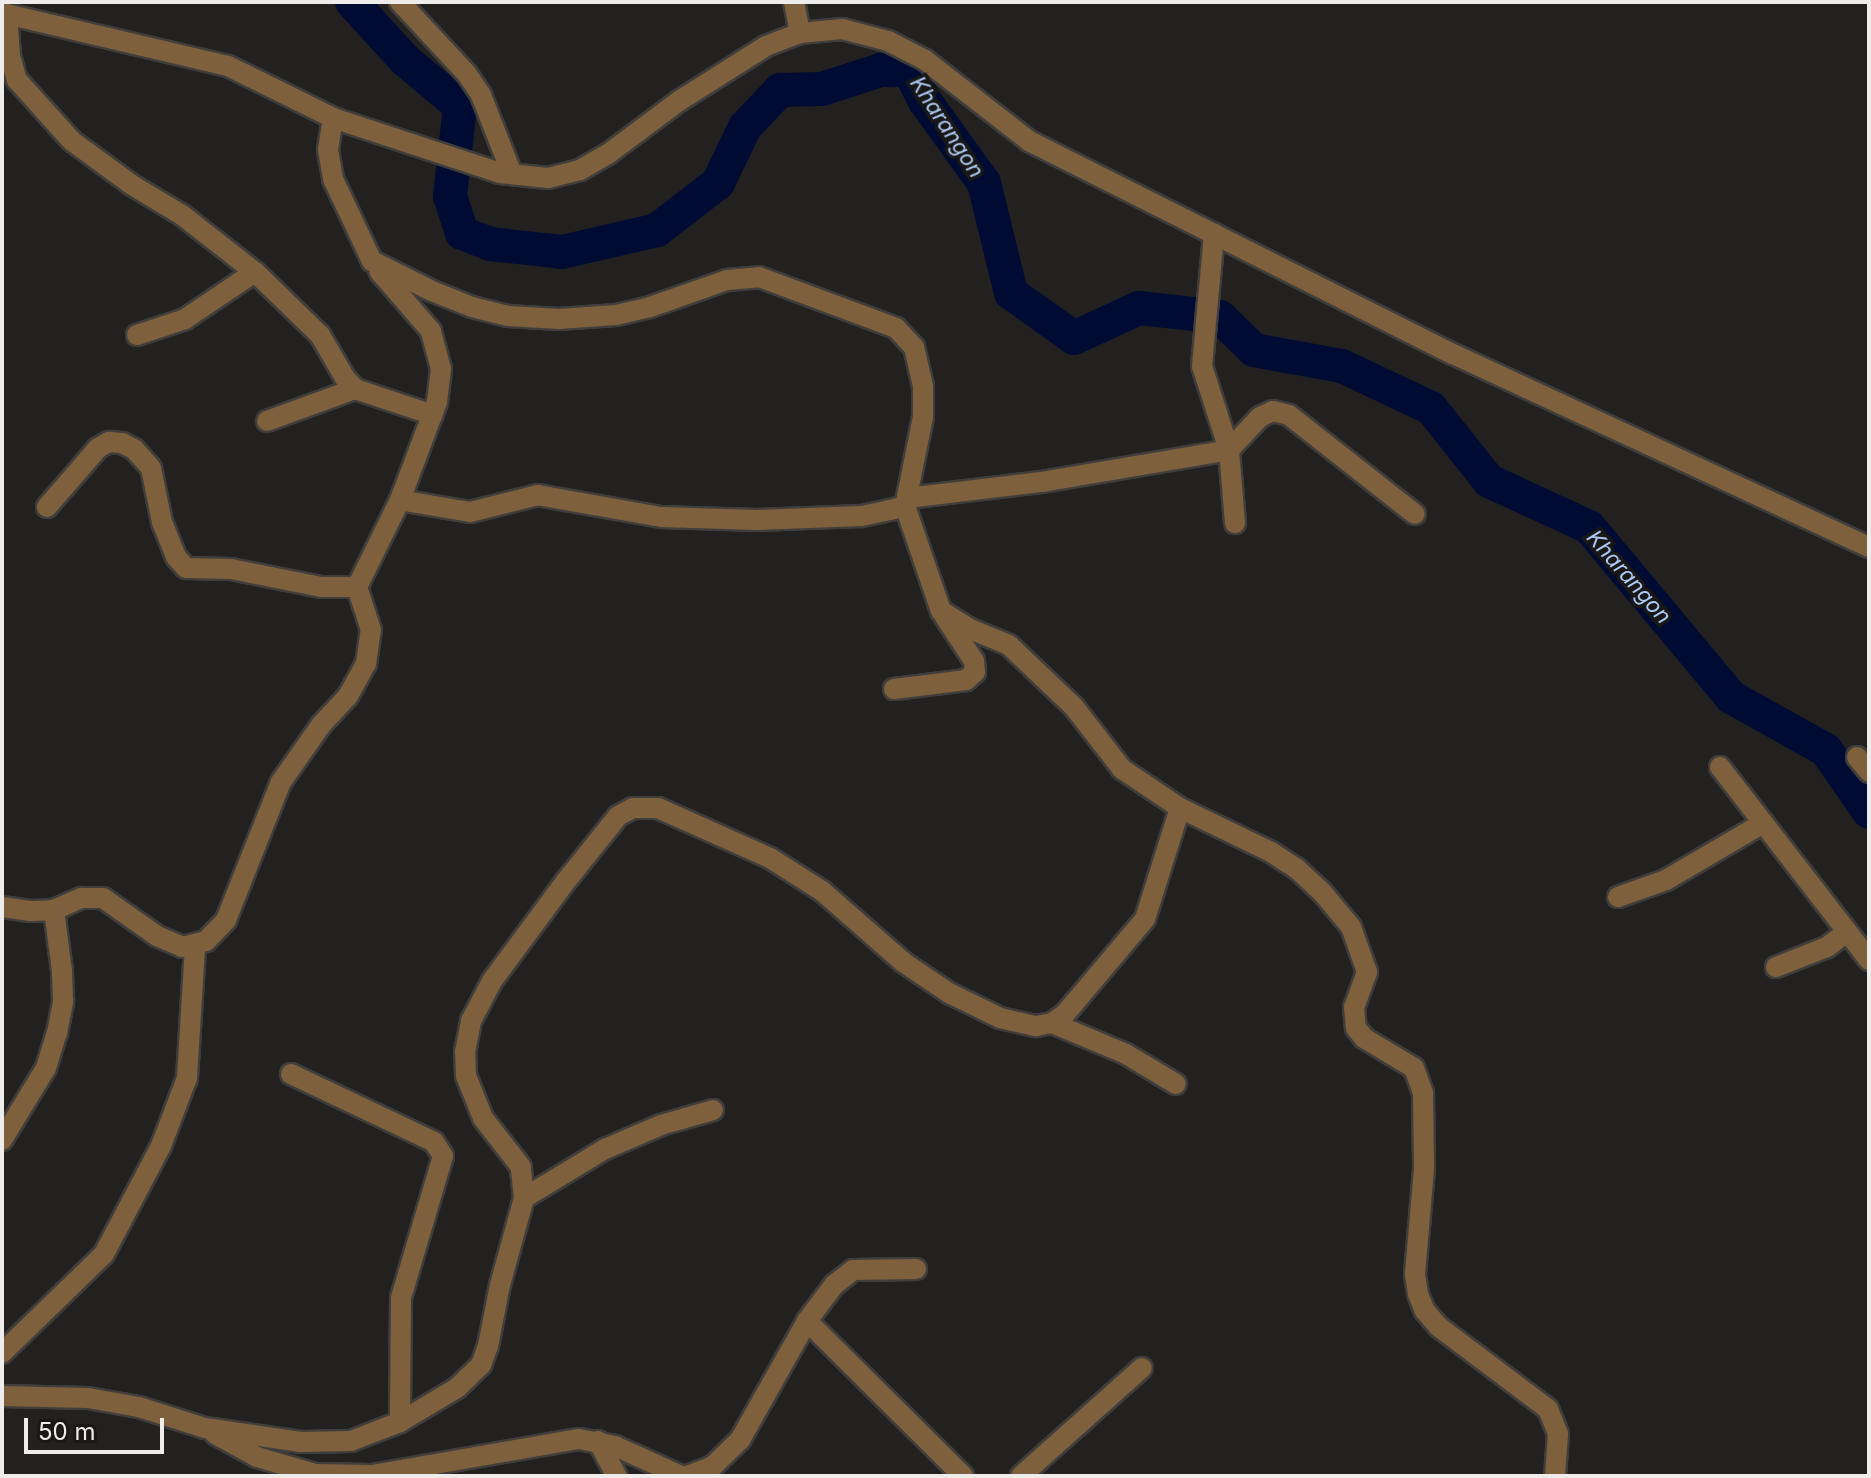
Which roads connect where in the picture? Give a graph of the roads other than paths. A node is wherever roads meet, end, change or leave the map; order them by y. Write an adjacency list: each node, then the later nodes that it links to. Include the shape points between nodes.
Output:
1 (400, 2): 6 (street, via 481,95)
2 (794, 2): 4 (street)
3 (4, 14): 5 (street, via 228,66); 9 (street, via 17,80 58,127 89,156 182,215)
4 (800, 33): 6 (street, via 766,46 580,170 548,178); 7 (street, via 842,29 888,41 925,60 1029,141)
5 (333, 118): 6 (street); 8 (street, via 328,150 333,179)
6 (506, 173)
7 (1214, 234): 14 (street, via 1203,375); 20 (street, via 1453,354)
8 (372, 261): 12 (street, via 435,341 441,369); 16 (street, via 432,291 508,316 616,315 727,280 759,277 896,328 914,347 923,386 923,417)
9 (255, 272): 10 (street, via 185,319); 11 (street, via 320,335)
10 (137, 335)
11 (355, 389): 12 (street); 13 (street)
12 (433, 415): 15 (street)
13 (267, 421)
14 (1229, 450): 16 (street); 18 (street, via 1260,417 1281,411); 19 (street)
15 (400, 500): 16 (street, via 470,512 538,495 661,517 757,520 861,516); 21 (street)
16 (906, 502): 22 (street)
17 (47, 507): 21 (street, via 98,448 122,443 151,468 162,522 186,568)
18 (1415, 514)
19 (1235, 523)
20 (1869, 547)
21 (357, 587): 31 (street, via 371,630 366,664 348,696 286,773 226,920 216,934)
22 (941, 611): 23 (street, via 974,661 975,672 966,680); 25 (street, via 1009,645 1074,707 1122,769)
23 (894, 689)
24 (1720, 767): 26 (street)
25 (1180, 808): 34 (street, via 1145,919); 53 (street, via 1296,868 1351,927 1367,972 1354,1007 1356,1028 1414,1068 1423,1093 1418,1294 1439,1327 1548,1409 1558,1434)
26 (1763, 823): 27 (street, via 1666,880); 30 (street)
27 (1618, 897)
28 (2, 907): 29 (street)
29 (54, 910): 31 (street, via 81,898 103,898 169,943); 38 (street, via 63,1001 57,1033 46,1068)
30 (1847, 932): 32 (street); 33 (street, via 1827,947)
31 (195, 946): 42 (street, via 187,1078 161,1146 104,1254)
32 (1869, 960)
33 (1776, 967)
34 (1052, 1023): 36 (street, via 1126,1054); 39 (street, via 1036,1026 1000,1018 949,993 903,962 822,891 770,858 658,808 633,808 618,816 566,881 492,981 471,1021 466,1076 483,1118 521,1167)
35 (291, 1074): 45 (street, via 434,1142 443,1156 401,1298)
36 (1176, 1084)
37 (713, 1110): 39 (street, via 605,1149)
38 (2, 1140)
39 (524, 1198): 45 (street, via 481,1365 457,1388)
40 (916, 1269): 41 (street, via 853,1270 834,1285)
41 (807, 1321): 50 (street, via 740,1440 713,1466); 51 (street)
42 (2, 1353)
43 (1142, 1368): 52 (street)
44 (2, 1396): 46 (street, via 88,1398)
45 (400, 1422): 46 (street, via 351,1441 301,1442)
46 (205, 1428): 47 (street, via 257,1457 315,1474 372,1475 579,1439)
47 (598, 1441): 48 (street); 49 (street)
48 (617, 1476)
49 (681, 1476)
50 (687, 1476)
51 (963, 1476)
52 (1021, 1476)
53 (1555, 1476)

